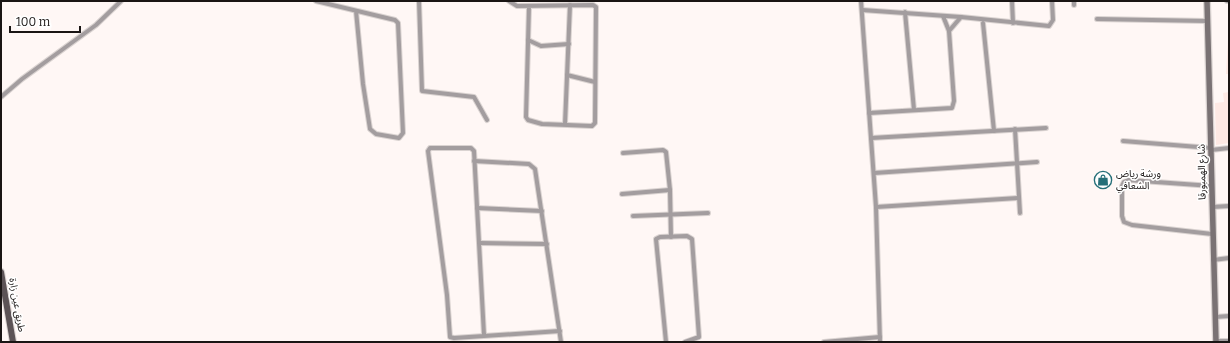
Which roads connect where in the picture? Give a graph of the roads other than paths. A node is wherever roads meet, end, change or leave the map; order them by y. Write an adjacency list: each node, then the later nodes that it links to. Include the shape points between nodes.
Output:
1 (121, 1): 25 (street, via 80,38)
2 (316, 1): 12 (street)
3 (419, 1): 28 (street, via 422,91 474,97)
4 (509, 1): 10 (street, via 517,6)
5 (861, 1): 11 (street)
6 (1012, 1): 19 (street)
7 (1052, 1): 19 (street, via 1051,25)
8 (1207, 1): 17 (street, شارع الهمبورقا)
9 (570, 5): 10 (street); 22 (street); 24 (street, via 596,7)
10 (529, 6): 21 (street)
11 (862, 10): 13 (street); 27 (street)
12 (356, 11): 12 (street, via 395,20 398,23 403,133 399,138 376,134 370,129)
13 (905, 12): 14 (street); 26 (street)
14 (943, 16): 15 (street); 20 (street)
15 (961, 17): 19 (street); 20 (street)
16 (1097, 19): 17 (street)
17 (1207, 21): 36 (street, شارع الهمبورقا)
18 (983, 23): 32 (street)
19 (1013, 23)
20 (950, 31): 26 (street, via 953,105 950,108)
21 (528, 40): 22 (street, via 541,46); 29 (street, via 526,117 531,122 542,124)
22 (569, 44): 23 (street)
23 (567, 75): 24 (street); 29 (street)
24 (595, 82): 29 (street, via 594,125)
25 (1, 97)
26 (914, 110): 27 (street)
27 (869, 112): 33 (street)
28 (487, 120)
29 (565, 124)
30 (1046, 128): 31 (street)
31 (1015, 129): 32 (street); 40 (street)
32 (994, 131): 33 (street)
33 (870, 138): 41 (street)
34 (1123, 141): 36 (street)
35 (1229, 148): 36 (street)
36 (1211, 149): 42 (street, شارع الهمبورقا)
37 (623, 153): 43 (street, via 665,151)
38 (474, 161): 49 (street); 50 (street, via 529,164 533,167); 65 (street, via 474,151 471,148 430,148 428,151 448,295 450,337)
39 (1037, 162): 40 (street)
40 (1016, 163): 41 (street); 45 (street)
41 (874, 173): 48 (street)
42 (1212, 186): 46 (street, شارع الهمبورقا); 55 (street, via 1128,180 1122,186 1124,222)
43 (670, 190): 44 (street); 53 (street)
44 (622, 194)
45 (1019, 198): 48 (street); 52 (street)
46 (1212, 206): 47 (street); 55 (street, شارع الهمبورقا)
47 (1229, 206)
48 (876, 207): 66 (street)
49 (477, 208): 50 (street); 57 (street)
50 (542, 211): 58 (street)
51 (708, 213): 53 (street)
52 (1020, 213)
53 (670, 214): 54 (street); 56 (street)
54 (633, 216)
55 (1212, 234): 60 (street, شارع الهمبورقا)
56 (671, 237): 70 (street, via 659,238 656,242); 71 (street, via 692,238 699,337)
57 (480, 243): 58 (street); 65 (street)
58 (547, 244): 64 (street)
59 (1229, 258): 60 (street)
60 (1213, 260): 63 (street, شارع الهمبورقا)
61 (1, 272): 68 (main road, طريق عين زارة)
62 (1229, 316): 63 (street)
63 (1215, 317): 74 (street, شارع الهمبورقا)
64 (560, 330): 65 (street); 69 (street)
65 (484, 335)
66 (880, 337): 72 (street); 73 (street)
67 (1229, 341): 74 (street)
68 (13, 342)
69 (561, 342)
70 (666, 342)
71 (686, 342)
72 (824, 342)
73 (880, 342)
74 (1216, 342)

